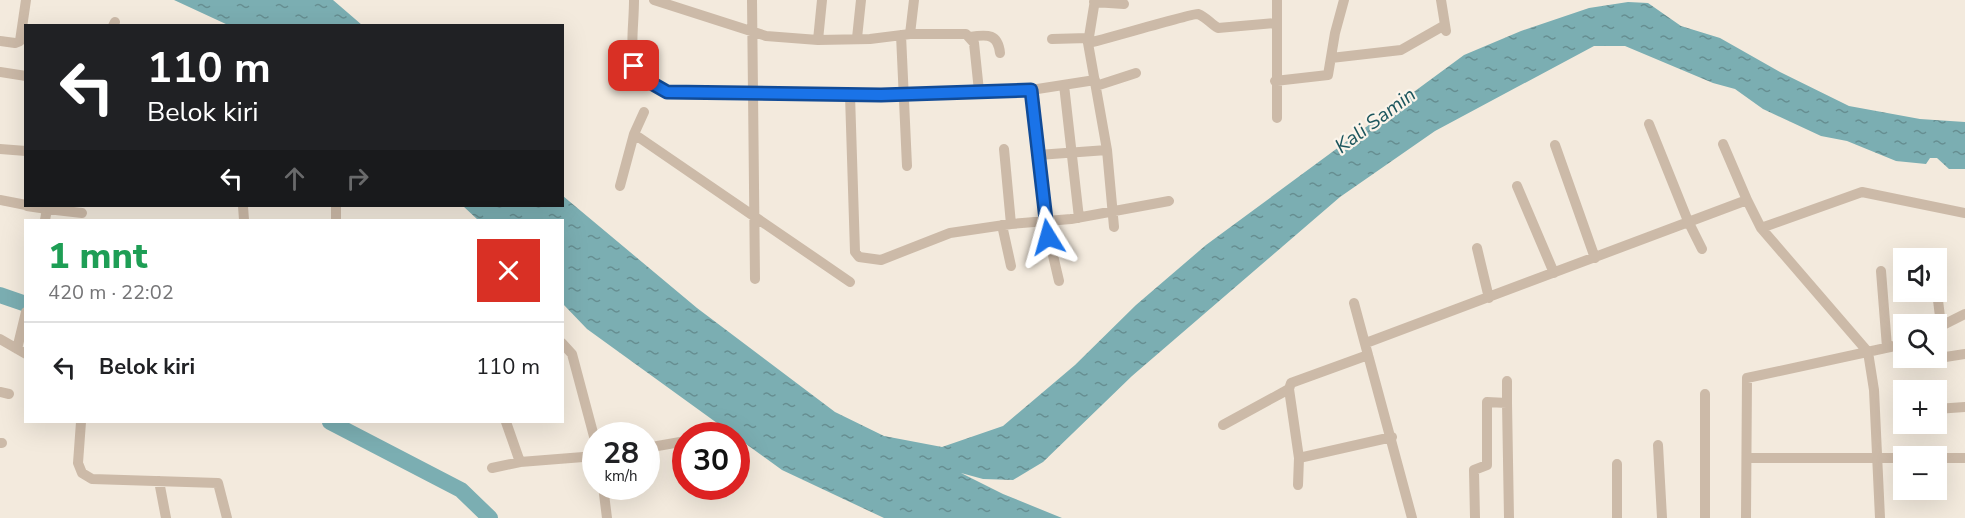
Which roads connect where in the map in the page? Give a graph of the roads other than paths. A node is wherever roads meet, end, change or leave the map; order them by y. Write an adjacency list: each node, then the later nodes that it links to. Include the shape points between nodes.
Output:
1 (26, 0): 20 (street, via 20,41)
2 (634, 0): 33 (street, via 634,66 646,80 667,92)
3 (752, 0): 14 (street)
4 (822, 0): 19 (street)
5 (861, 0): 17 (street)
6 (914, 0): 15 (street)
7 (1277, 0): 13 (street)
8 (1344, 0): 23 (street)
9 (1441, 0): 23 (street, via 1446,28 1401,50)
10 (662, 1): 14 (street)
11 (1094, 1): 12 (street); 21 (street)
12 (1124, 4)
13 (1275, 23): 21 (street, via 1218,28 1192,14 1144,30); 27 (street)
14 (752, 32): 19 (street); 33 (street)
15 (906, 34): 16 (street); 17 (street); 32 (street)
16 (970, 37): 22 (street, via 993,36); 31 (street)
17 (857, 39): 19 (street)
18 (1052, 39): 21 (street)
19 (818, 40)
20 (0, 41)
21 (1088, 41): 28 (street)
22 (1000, 53)
23 (1331, 58): 27 (street, via 1329,80)
24 (0, 72): 26 (street)
25 (1136, 73): 28 (street)
26 (24, 76)
27 (1275, 81): 36 (street)
28 (1096, 83): 29 (street); 43 (street)
29 (1064, 85): 30 (street); 45 (street)
30 (1031, 90): 31 (street); 46 (street)
31 (979, 92): 32 (street)
32 (905, 94): 34 (street); 47 (street)
33 (754, 95): 34 (street); 60 (street)
34 (850, 95): 63 (street, via 855,252 859,257 881,260 950,233)
35 (644, 112): 38 (street)
36 (1277, 118)
37 (1649, 124): 62 (street)
38 (634, 134): 48 (street); 60 (street)
39 (1723, 144): 51 (street)
40 (1555, 145): 68 (street)
41 (1004, 148): 63 (street)
42 (0, 149): 44 (street)
43 (1107, 150): 45 (street); 56 (street)
44 (24, 151)
45 (1072, 153): 46 (street); 59 (street)
46 (1038, 155): 61 (street)
47 (907, 166)
48 (620, 186)
49 (1517, 186): 71 (street)
50 (0, 200): 53 (street)
51 (1747, 200): 62 (street); 65 (street)
52 (1169, 201): 56 (street)
53 (24, 205)
54 (30, 207): 58 (street)
55 (82, 213): 58 (street)
56 (1111, 213): 59 (street); 64 (street)
57 (1965, 213): 65 (street, via 1862,192)
58 (46, 215)
59 (1079, 218): 61 (street)
60 (755, 219): 72 (street); 74 (street)
61 (1045, 221): 63 (street); 73 (street)
62 (1688, 221): 67 (street); 68 (street)
63 (1006, 224): 69 (street)
64 (1114, 226)
65 (1761, 228): 86 (street)
66 (1477, 248): 75 (street)
67 (1702, 249)
68 (1595, 258): 71 (street)
69 (1011, 266)
70 (1881, 271): 83 (street)
71 (1554, 273): 75 (street)
72 (755, 279)
73 (1059, 281)
74 (850, 282)
75 (1489, 298): 84 (street)
76 (1354, 303): 84 (street)
77 (1965, 314): 79 (street)
78 (24, 317): 85 (street)
79 (1947, 323)
80 (0, 339): 85 (street)
81 (564, 345): 95 (street, via 572,354)
82 (1893, 346): 83 (street)
83 (1887, 347): 86 (street)
84 (1367, 349): 90 (street, via 1291,382); 99 (street)
85 (21, 351)
86 (1868, 352): 103 (street, via 1748,378); 107 (street, via 1874,390)
87 (1965, 354): 88 (street)
88 (1947, 357)
89 (1507, 381): 92 (street)
90 (1289, 389): 98 (street); 102 (street)
91 (1705, 394): 122 (street)
92 (1507, 403): 118 (street, via 1487,402 1487,465 1475,469); 119 (street)
93 (1965, 407): 94 (street)
94 (1947, 408)
95 (590, 422)
96 (81, 423): 111 (street, via 78,464 82,473 92,479)
97 (506, 423): 108 (street)
98 (1223, 425)
99 (1392, 437): 102 (street); 117 (street)
100 (1658, 445): 121 (street)
101 (582, 457): 108 (street)
102 (1299, 458): 112 (street)
103 (1748, 458): 107 (street); 123 (street)
104 (1893, 458): 107 (street)
105 (1947, 458): 106 (street)
106 (1965, 458)
107 (1876, 459): 124 (street)
108 (520, 462): 110 (street)
109 (1617, 464): 120 (street)
110 (492, 468)
111 (159, 481): 114 (street); 115 (street, via 218,483)
112 (1298, 485)
113 (605, 500): 116 (street)
114 (166, 518)
115 (227, 518)
116 (607, 518)
117 (1412, 518)
118 (1475, 518)
119 (1509, 518)
120 (1617, 518)
121 (1662, 518)
122 (1705, 518)
123 (1746, 518)
124 (1880, 518)

